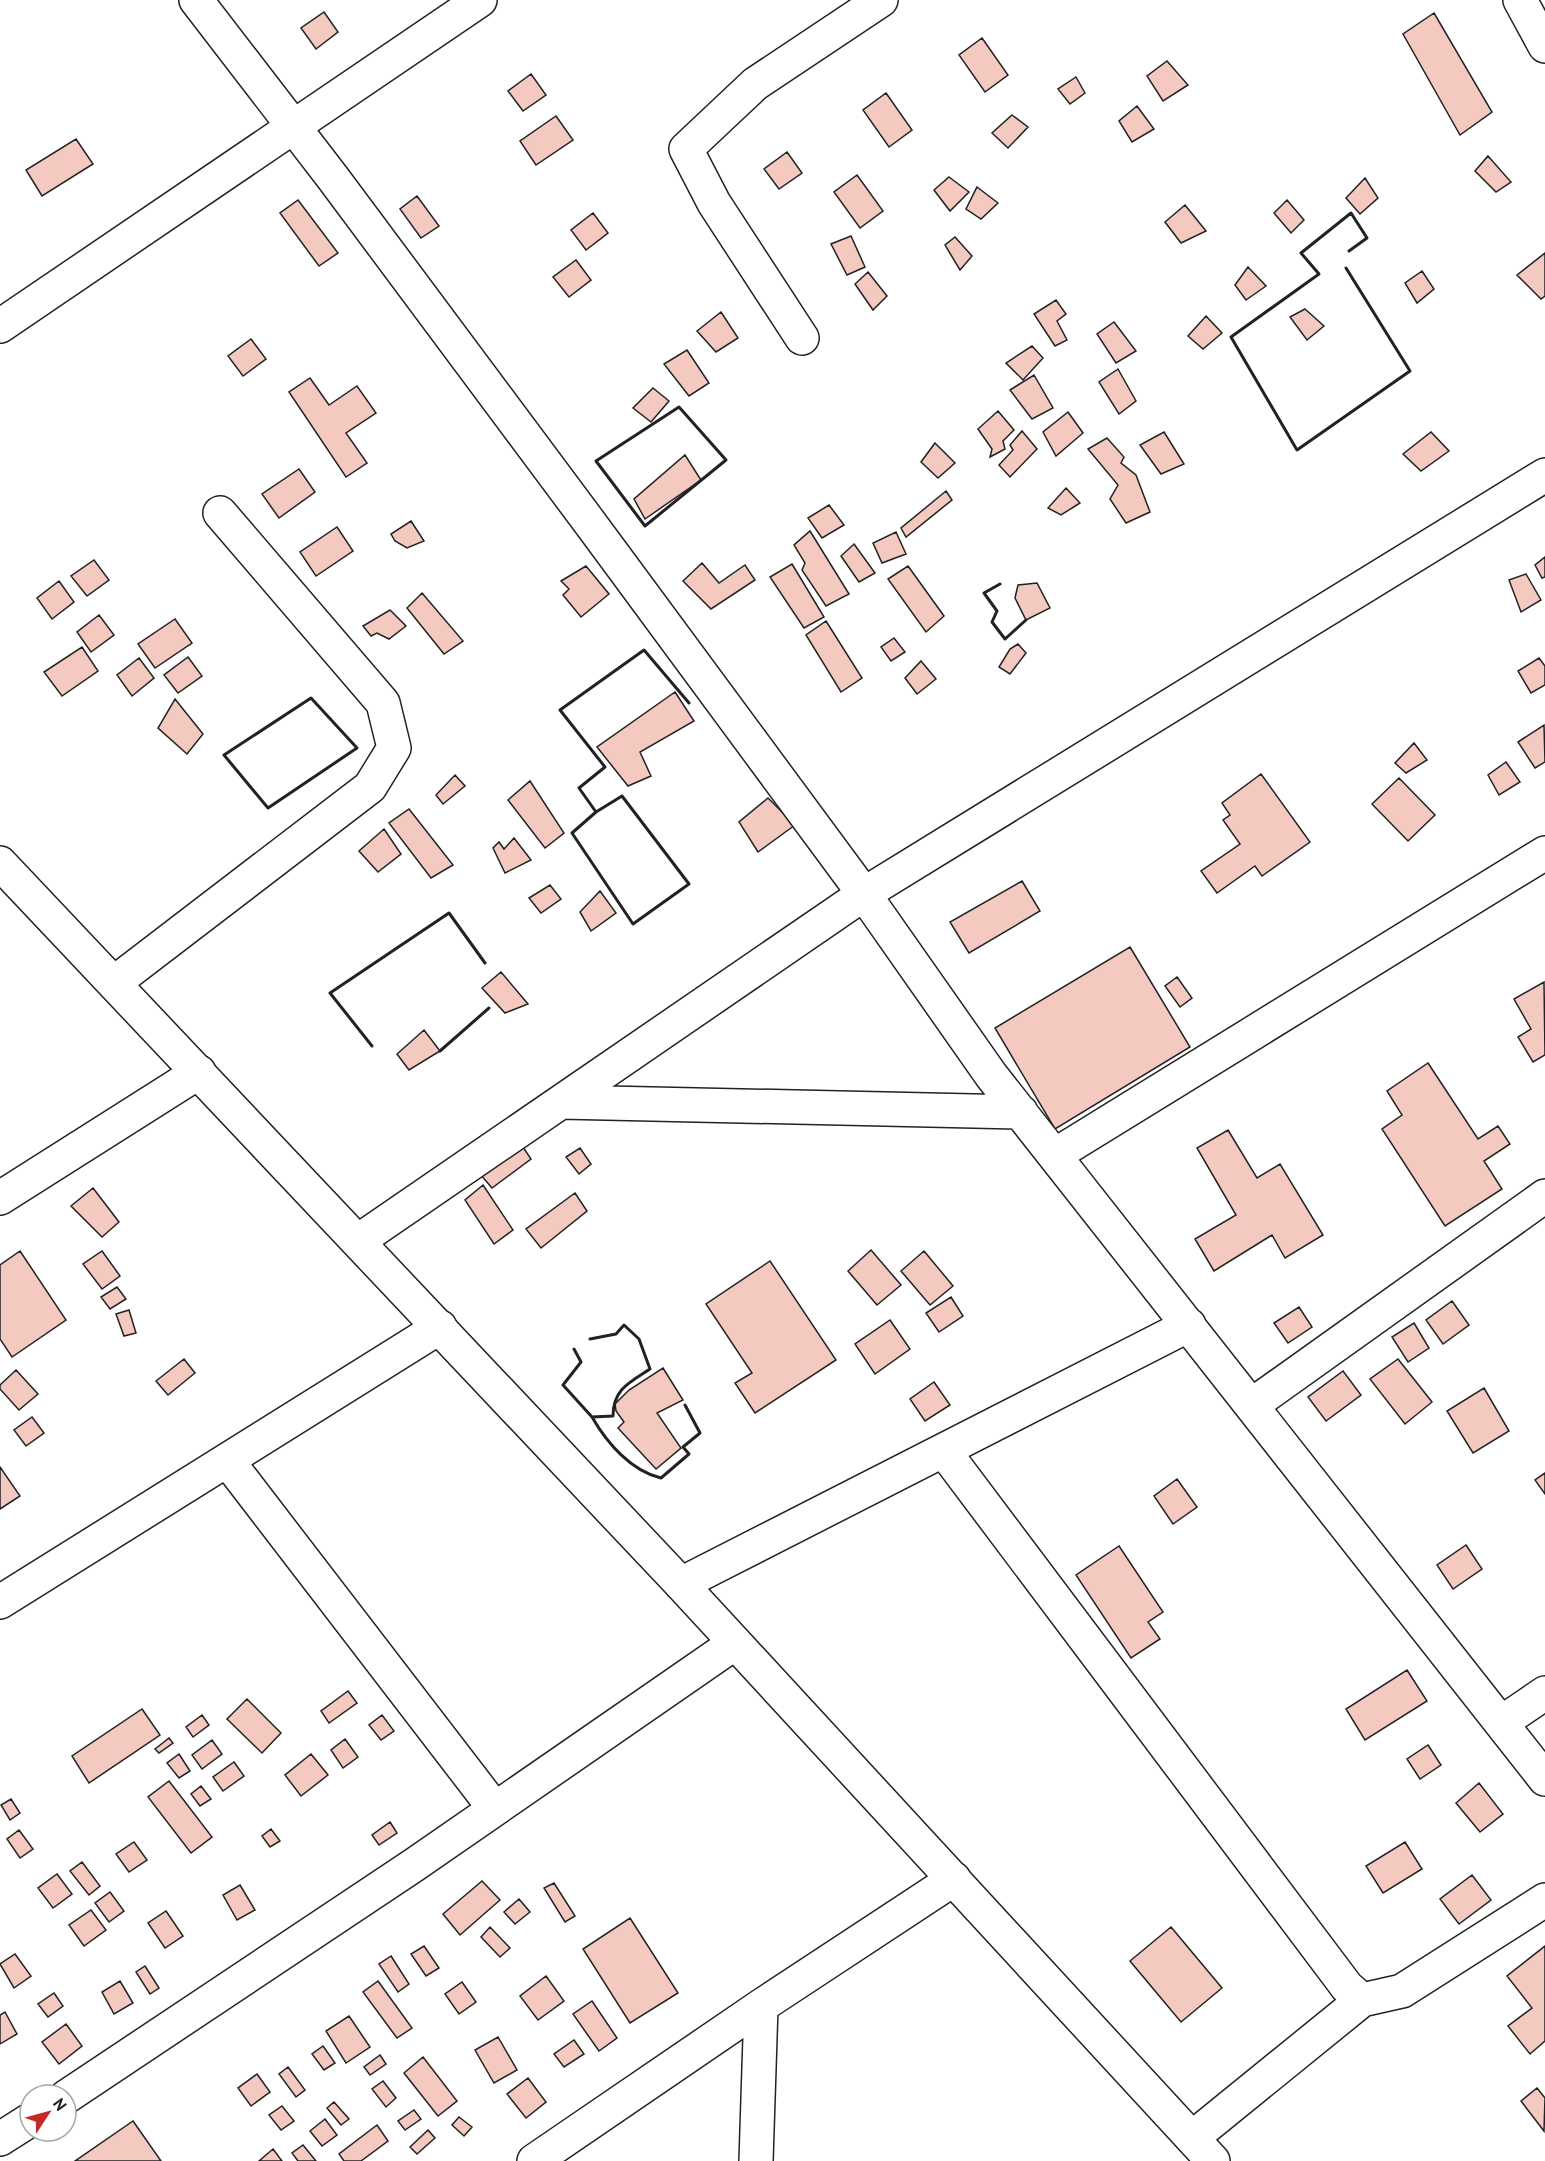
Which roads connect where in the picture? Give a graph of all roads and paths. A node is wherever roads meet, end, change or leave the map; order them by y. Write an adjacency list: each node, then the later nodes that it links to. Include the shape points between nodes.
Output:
1 (196, 0): 6 (street)
2 (480, 0): 6 (street)
3 (881, 0): 8 (street, via 755,84 686,148 714,203)
4 (1520, 0): 5 (street)
5 (1545, 46)
6 (292, 126): 7 (street); 13 (street)
7 (0, 326)
8 (802, 338)
9 (1545, 475): 13 (street)
10 (220, 513): 14 (street, via 383,703 394,748 370,787)
11 (1545, 853): 18 (street)
12 (0, 863): 14 (street)
13 (864, 894): 16 (street); 17 (street)
14 (114, 983): 15 (street)
15 (198, 1072): 20 (street); 21 (street)
16 (561, 1102): 17 (street); 21 (street)
17 (1021, 1112): 18 (street)
18 (1055, 1155): 22 (street)
19 (1545, 1196): 24 (street)
20 (0, 1198)
21 (358, 1241): 23 (street)
22 (1189, 1325): 24 (street); 25 (street)
23 (440, 1327): 26 (street); 27 (street)
24 (1252, 1405): 31 (street)
25 (944, 1450): 27 (street); 36 (street, via 1347,1987)
26 (227, 1460): 28 (street); 33 (street)
27 (681, 1584): 29 (street)
28 (0, 1602)
29 (735, 1643): 33 (street); 34 (street)
30 (1545, 1693): 31 (street)
31 (1501, 1723): 32 (street)
32 (1545, 1779)
33 (495, 1809): 38 (street)
34 (954, 1879): 37 (street); 41 (street)
35 (1545, 1900): 36 (street, via 1402,1991)
36 (1362, 2000): 41 (street)
37 (761, 2006): 42 (street); 43 (street)
38 (78, 2089)
39 (18, 2128): 40 (street)
40 (0, 2139)
41 (1203, 2150)
42 (534, 2161)
43 (756, 2161)

